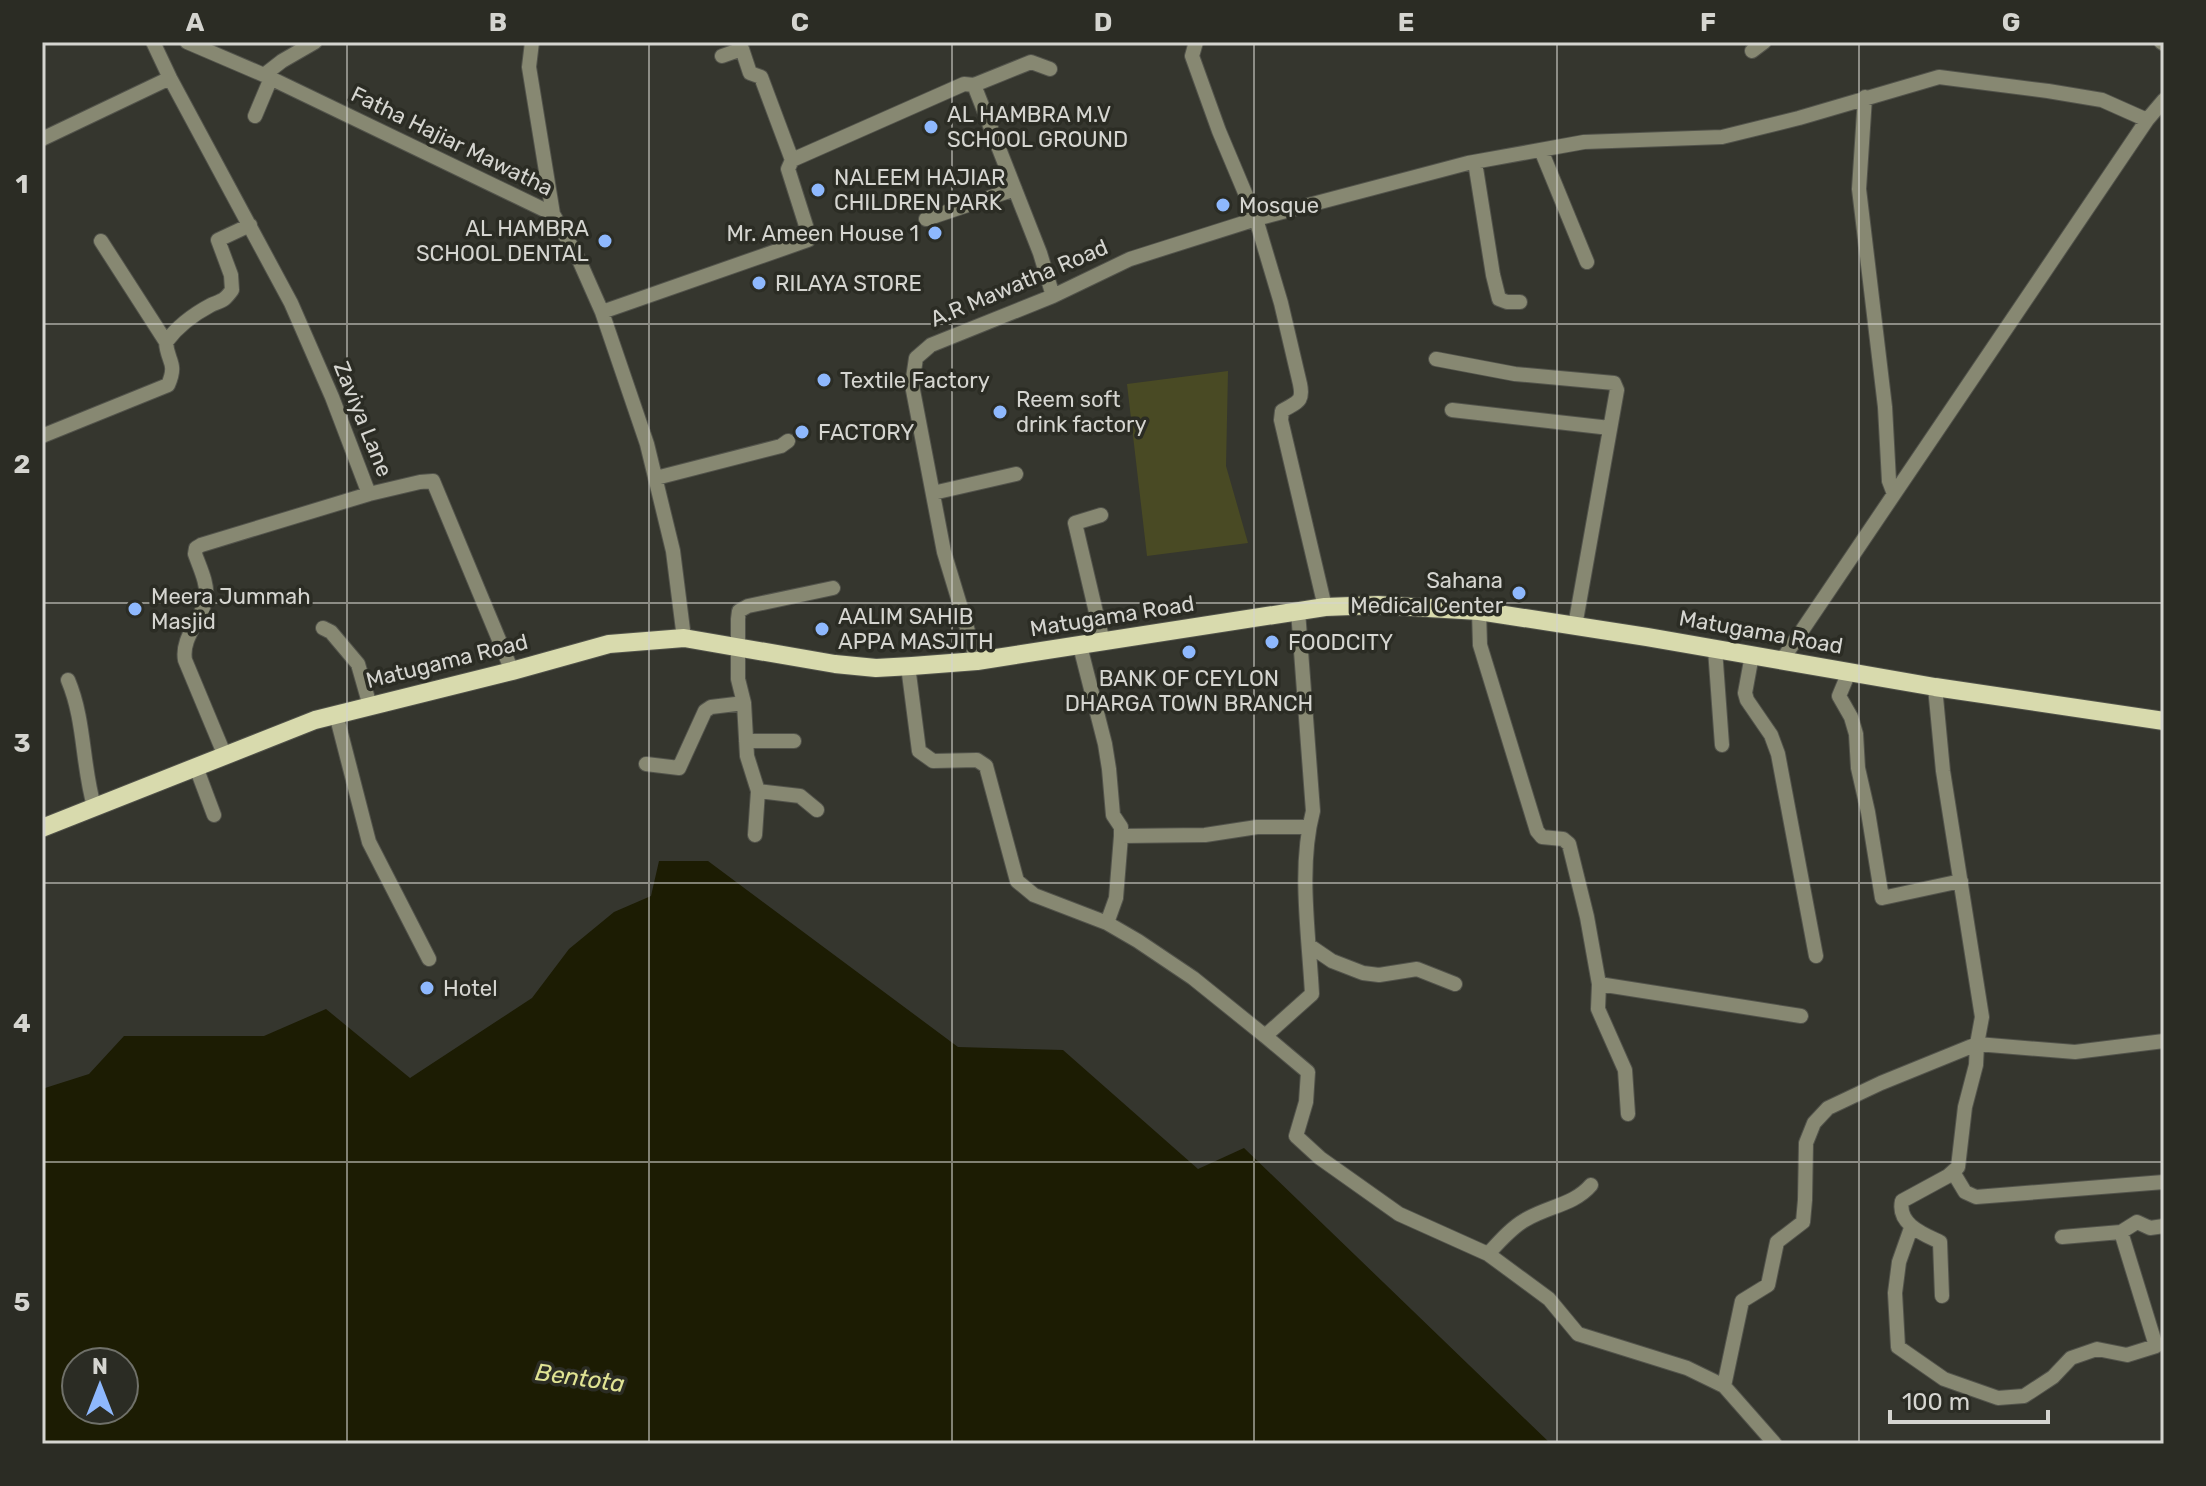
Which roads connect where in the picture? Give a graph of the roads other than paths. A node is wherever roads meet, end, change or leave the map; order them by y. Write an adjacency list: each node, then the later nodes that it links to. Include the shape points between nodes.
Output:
1 (153, 42): 9 (street, Zaviya Lane)
2 (187, 42): 8 (street, Fatha Hajiar Mawatha)
3 (315, 42): 8 (street)
4 (532, 42): 20 (street, via 529,67)
5 (1196, 42): 22 (street, via 1192,56)
6 (722, 56): 17 (street, via 742,49 750,73 761,77)
7 (1050, 69): 10 (street, via 1031,62)
8 (267, 76): 13 (street); 20 (street, Fatha Hajiar Mawatha)
9 (170, 78): 15 (street); 23 (street, Zaviya Lane)
10 (974, 85): 17 (street, via 964,84); 19 (street)
11 (1865, 97): 14 (street, A.R Mawatha Road, via 1939,77 2102,100); 16 (street, A.R Mawatha Road, via 1722,137 1584,142); 39 (street, via 1859,189)
12 (2164, 100): 14 (street)
13 (255, 116)
14 (2147, 120): 39 (street)
15 (42, 139)
16 (1541, 150): 18 (street, A.R Mawatha Road); 25 (street)
17 (792, 160): 28 (street, via 788,169 808,240)
18 (1475, 162): 22 (street, A.R Mawatha Road); 27 (street, via 1499,299)
19 (1015, 189): 21 (street); 26 (street)
20 (553, 214): 28 (street, Fatha Hajiar Mawatha)
21 (926, 219)
22 (1256, 219): 26 (street, A.R Mawatha Road, via 1130,259); 42 (street, via 1302,394 1282,411 1281,420)
23 (250, 225): 29 (street, via 218,240 232,290); 38 (street, Zaviya Lane, via 297,316)
24 (101, 241): 29 (street)
25 (1587, 262)
26 (1053, 296): 37 (street, A.R Mawatha Road, via 931,345 916,358 912,385)
27 (1520, 302)
28 (602, 312): 36 (street, Fatha Hajiar Mawatha)
29 (166, 342): 33 (street, via 173,374 168,385)
30 (1436, 359): 32 (street, via 1515,374 1614,383)
31 (1452, 410): 32 (street)
32 (1610, 428): 45 (street)
33 (42, 436)
34 (788, 441): 36 (street)
35 (1016, 474): 37 (street)
36 (656, 478): 47 (street, Fatha Hajiar Mawatha, via 673,551)
37 (933, 493): 54 (street, A.R Mawatha Road, via 944,552)
38 (369, 494): 56 (street, via 433,481); 67 (street, Zaviya Lane, via 196,548 206,598 183,650)
39 (1894, 494): 53 (street)
40 (1101, 515): 48 (street, via 1075,523)
41 (833, 588): 50 (street, via 739,611)
42 (1325, 607): 43 (main road, Matugama Road); 44 (main road, Matugama Road)
43 (1298, 611): 48 (main road, Matugama Road); 75 (street, via 1313,811)
44 (1479, 611): 45 (main road, Matugama Road); 84 (street, via 1480,645 1537,831 1569,844)
45 (1575, 626): 51 (main road, Matugama Road)
46 (323, 628): 61 (street, via 358,664)
47 (684, 638): 50 (main road, Matugama Road); 56 (main road, Matugama Road, via 609,644)
48 (1103, 642): 49 (main road, Matugama Road)
49 (1080, 646): 54 (main road, Matugama Road); 77 (street)
50 (736, 647): 55 (main road, Matugama Road, via 835,664); 60 (street)
51 (1715, 649): 52 (main road, Matugama Road); 66 (street)
52 (1752, 655): 53 (main road, Matugama Road); 81 (street, via 1745,693 1778,754)
53 (1782, 660): 57 (main road, Matugama Road)
54 (977, 661): 55 (main road, Matugama Road)
55 (908, 666): 79 (street, via 919,751 933,761 977,760 986,766 1017,881 1034,895)
56 (512, 671): 61 (main road, Matugama Road)
57 (1849, 672): 59 (main road, Matugama Road); 78 (street, via 1839,696 1856,734 1882,898)
58 (68, 680): 71 (street)
59 (1935, 687): 63 (main road, Matugama Road); 78 (street)
60 (744, 703): 64 (street); 68 (street, via 705,711 679,768)
61 (370, 706): 62 (main road, Matugama Road)
62 (336, 714): 67 (main road, Matugama Road); 82 (street, via 369,842)
63 (2164, 721)
64 (746, 741): 65 (street); 70 (street)
65 (794, 741)
66 (1722, 745)
67 (225, 756): 69 (main road, Matugama Road)
68 (646, 764)
69 (196, 767): 71 (main road, Matugama Road); 73 (street)
70 (758, 791): 72 (street, via 800,796); 76 (street)
71 (94, 806): 74 (main road, Matugama Road)
72 (817, 810)
73 (214, 815)
74 (43, 826)
75 (1309, 827): 77 (street); 80 (street, via 1305,867)
76 (755, 835)
77 (1121, 836): 79 (street, via 1116,898)
78 (1961, 881): 88 (street, via 1982,1017)
79 (1107, 923): 86 (street, via 1193,978)
80 (1310, 946): 83 (street, via 1363,973 1417,969); 86 (street, via 1312,994)
81 (1816, 956)
82 (429, 959)
83 (1455, 984)
84 (1599, 984): 85 (street); 89 (street, via 1598,1009 1625,1070)
85 (1801, 1016)
86 (1265, 1036): 97 (street, via 1308,1072 1296,1136 1399,1214)
87 (2164, 1041): 88 (street, via 2075,1052)
88 (1977, 1044): 90 (street); 100 (street, via 1828,1108 1814,1123 1806,1143 1803,1222 1777,1242 1768,1285 1742,1301)
89 (1628, 1114)
90 (1953, 1172): 91 (street, via 1965,1192 1976,1197); 94 (street, via 1902,1201 1901,1213)
91 (2164, 1182)
92 (1591, 1185): 97 (street, via 1581,1197 1526,1219)
93 (2164, 1226): 95 (street, via 2150,1228 2137,1222)
94 (1911, 1228): 98 (street, via 1940,1242); 99 (street, via 1895,1293 1898,1347 1944,1379 1998,1398 2024,1396 2071,1358 2097,1349 2127,1355)
95 (2121, 1232): 96 (street); 99 (street)
96 (2062, 1237)
97 (1488, 1254): 100 (street, via 1549,1299 1578,1334 1687,1368)
98 (1942, 1296)
99 (2160, 1344)
100 (1724, 1386): 101 (street)
101 (1775, 1444)

